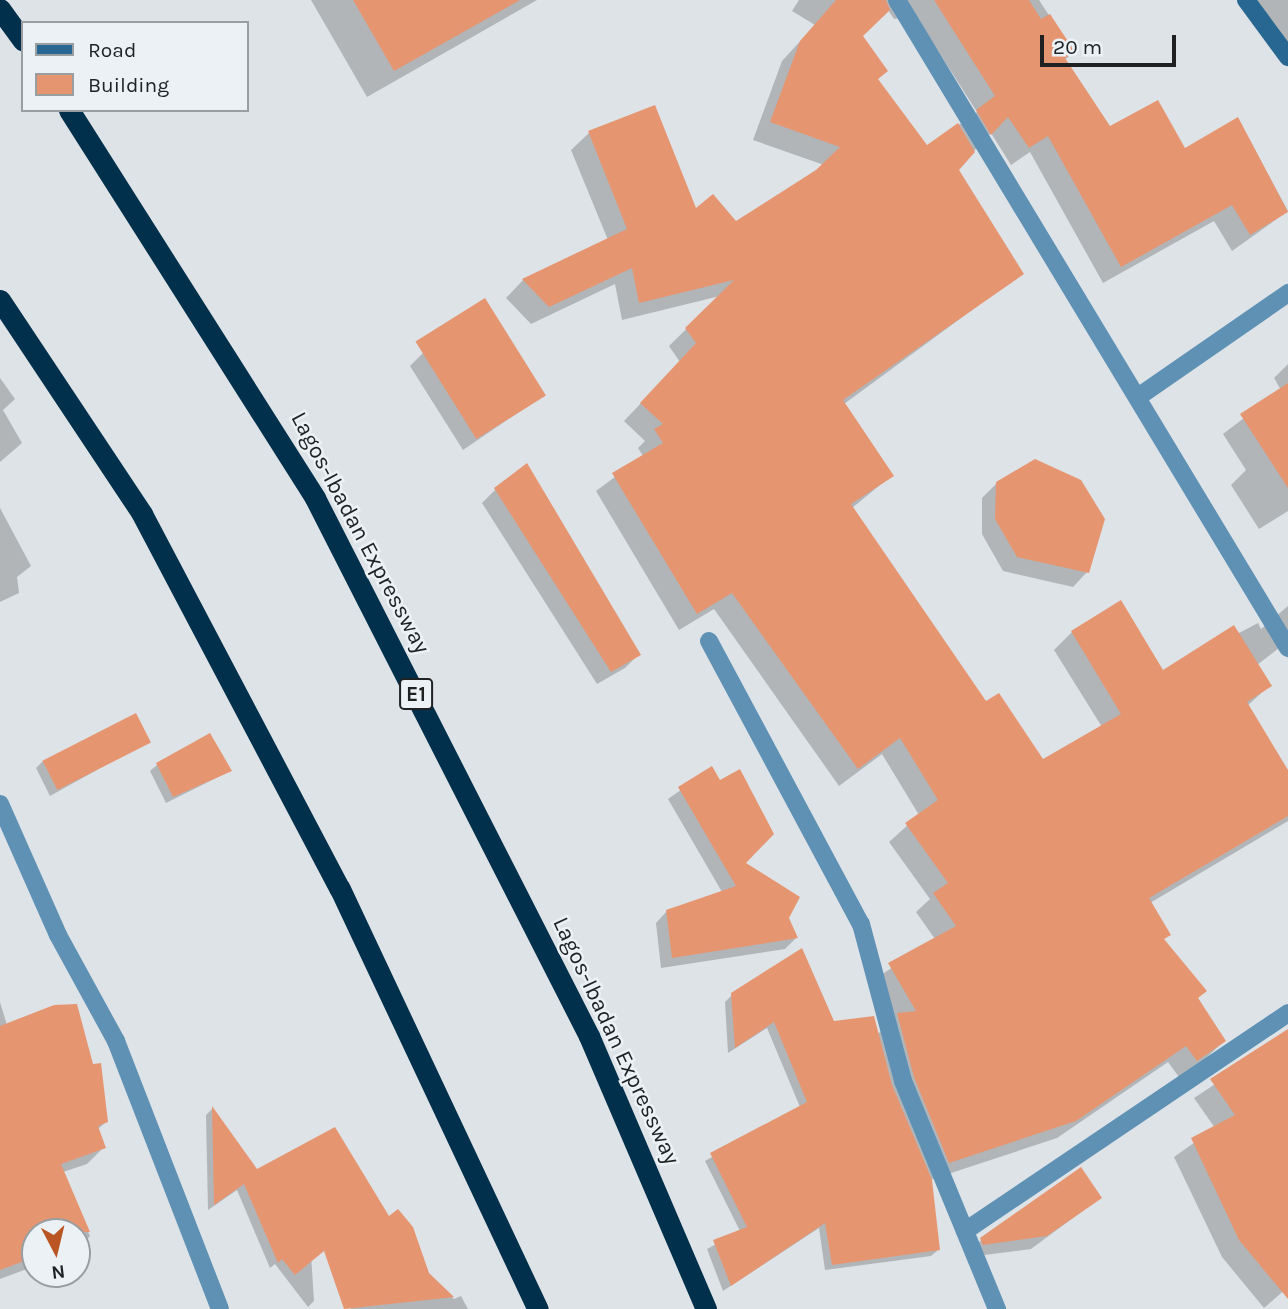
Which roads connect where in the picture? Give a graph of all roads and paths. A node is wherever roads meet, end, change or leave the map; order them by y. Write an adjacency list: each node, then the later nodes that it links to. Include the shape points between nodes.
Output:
1 (897, 0): 9 (street)
2 (1246, 0): 5 (street)
3 (0, 9): 4 (highway)
4 (21, 38)
5 (1288, 57)
6 (70, 112): 17 (highway, Lagos-Ibadan Expressway / E1, via 315,498 589,1036)
7 (1288, 293): 9 (street)
8 (0, 300): 16 (highway, via 148,525 340,889)
9 (1138, 397): 11 (street)
10 (709, 641): 14 (street, via 861,924 903,1081)
11 (1288, 648)
12 (0, 804): 15 (street, via 58,935 116,1041)
13 (1288, 1013): 14 (street)
14 (965, 1231): 18 (street)
15 (220, 1309)
16 (538, 1309)
17 (706, 1309)
18 (997, 1309)

